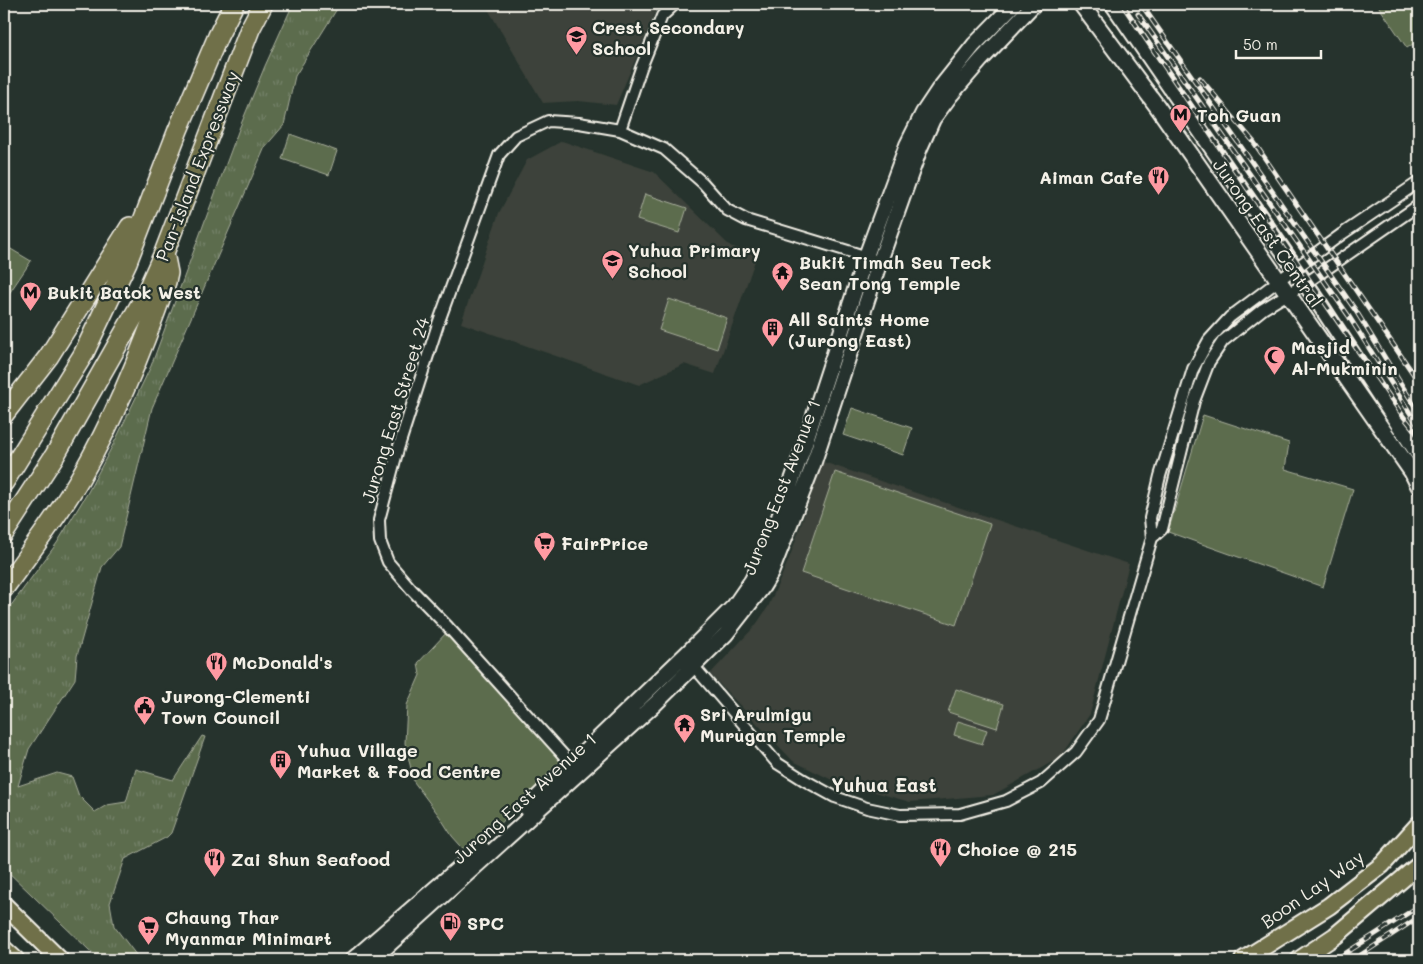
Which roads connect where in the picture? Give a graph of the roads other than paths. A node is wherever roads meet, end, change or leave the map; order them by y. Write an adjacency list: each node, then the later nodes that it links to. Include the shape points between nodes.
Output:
1 (234, 4): 8 (highway, Pan-Island Expressway)
2 (263, 4): 12 (highway, Pan-Island Expressway, via 250,29)
3 (674, 4): 9 (street, via 662,16)
4 (1014, 4): 13 (street, Jurong East Avenue 1, via 974,45 923,113 907,145)
5 (1034, 4): 14 (street, Jurong East Avenue 1, via 981,60 934,119 920,148)
6 (1081, 4): 16 (main road, Jurong East Central, via 1157,106)
7 (1113, 4): 15 (main road, Jurong East Central)
8 (178, 130): 19 (highway, via 165,148 123,241 49,356); 21 (highway, Pan-Island Expressway, via 127,262 84,355)
9 (620, 130): 13 (street, Jurong East Street 24, via 664,149 703,183 727,210); 28 (street, Jurong East Street 24, via 548,121 516,136 500,155 433,338 378,520 380,541 388,562)
10 (1419, 182): 15 (street)
11 (1419, 205): 17 (street)
12 (164, 253): 23 (highway, Pan-Island Expressway, via 143,300 105,368 55,455); 25 (highway, via 168,273 166,282 115,410 79,479)
13 (866, 256): 14 (street, Jurong East Street 24); 26 (street, Jurong East Avenue 1, via 768,548 734,606)
14 (880, 261): 27 (street, Jurong East Avenue 1, via 812,468 771,573 743,615)
15 (1296, 269): 16 (street); 17 (main road, Jurong East Central)
16 (1278, 281): 18 (main road, Jurong East Central); 24 (street, via 1220,327 1208,340 1193,369 1160,476 1150,518)
17 (1306, 283): 18 (street); 20 (main road, Jurong East Central)
18 (1287, 293): 22 (main road, Jurong East Central); 24 (street, via 1230,334 1209,362 1194,401 1162,529)
19 (4, 414)
20 (1419, 456)
21 (4, 482)
22 (1419, 486)
23 (4, 533)
24 (1152, 538): 27 (street, via 1099,720 1076,752 1041,783 1006,802 960,814 900,815 835,797 777,763)
25 (4, 588)
26 (684, 656): 27 (street); 28 (street, Jurong East Avenue 1)
27 (694, 667): 28 (street, Jurong East Avenue 1, via 656,704)
28 (575, 768): 35 (street, Jurong East Avenue 1); 36 (street, Jurong East Avenue 1)
29 (1419, 824): 37 (main road, Boon Lay Way, via 1367,877 1329,906)
30 (1419, 865): 38 (main road)
31 (4, 905): 34 (main road)
32 (4, 949): 33 (main road)
33 (16, 960)
34 (60, 960)
35 (352, 960)
36 (372, 960)
37 (1243, 960)
38 (1300, 960)

